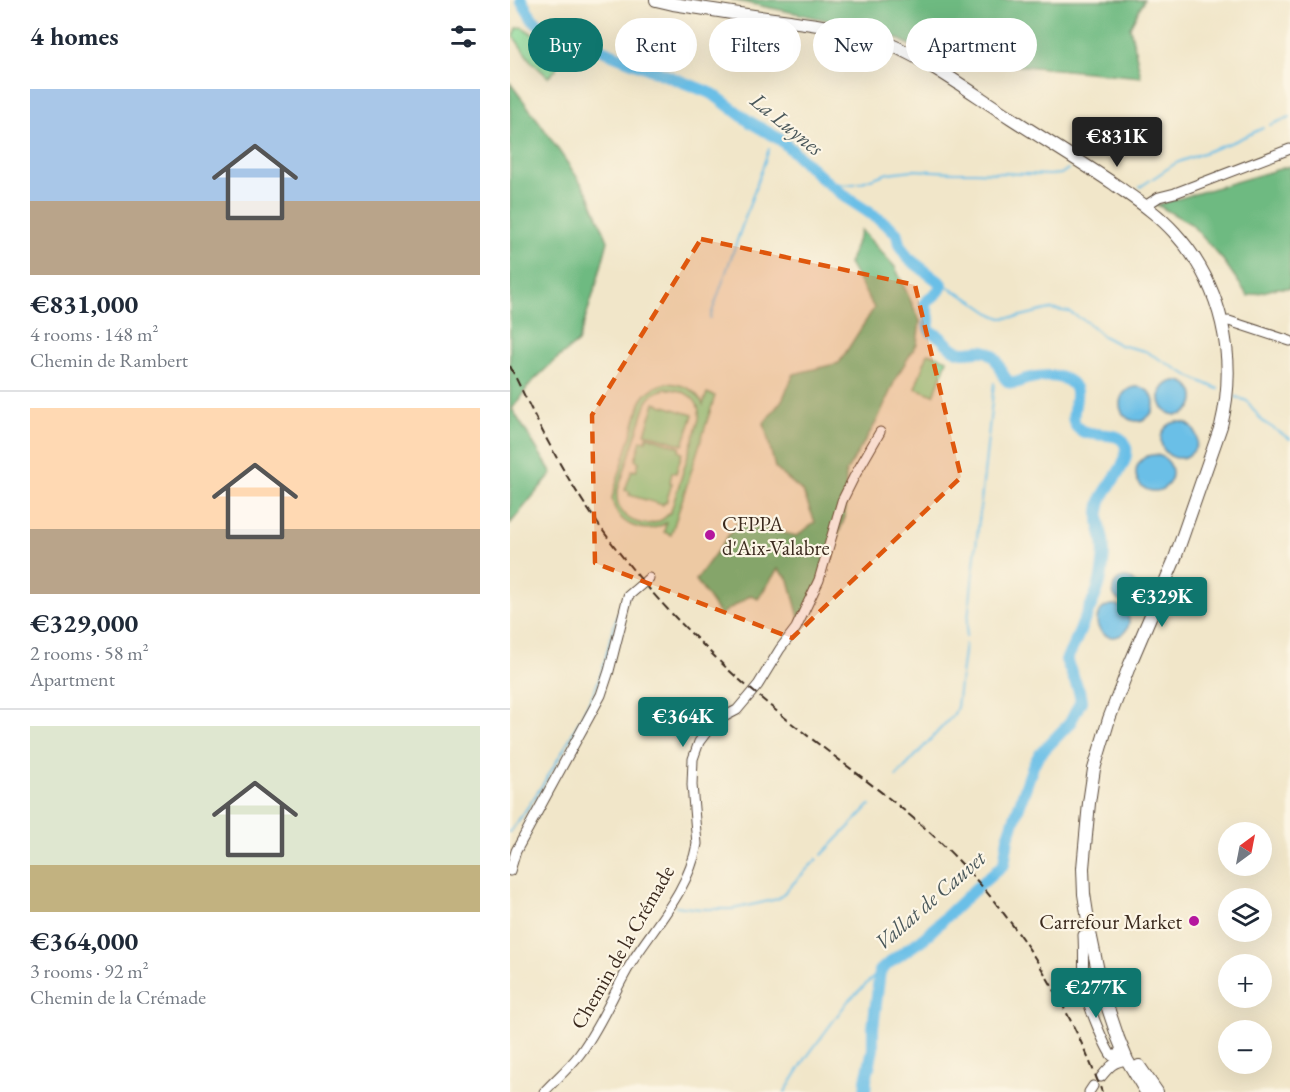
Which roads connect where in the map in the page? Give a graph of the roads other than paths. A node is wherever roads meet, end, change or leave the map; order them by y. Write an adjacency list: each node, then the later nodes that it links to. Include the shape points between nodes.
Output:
1 (656, 0): 3 (main road)
2 (679, 0): 3 (main road)
3 (735, 13): 5 (main road, via 837,28 893,46 973,92)
4 (1290, 149): 5 (street, via 1159,197)
5 (1145, 206): 6 (main road, via 1190,252)
6 (1222, 322): 7 (street); 11 (main road, via 1227,386 1221,426 1174,561 1114,704 1094,769 1083,868)
7 (1290, 341)
8 (880, 432): 14 (street, Chemin de la Crémade, via 842,501 819,580 796,628 738,710 714,722 699,742 693,759 692,785 697,844 680,892 622,977 590,1038)
9 (649, 578): 10 (street, via 628,596 601,695 516,851)
10 (510, 870)
11 (1088, 939): 12 (main road); 16 (main road, via 1123,1035)
12 (1127, 1060): 13 (street, via 1112,1064); 15 (main road)
13 (1101, 1077)
14 (544, 1092)
15 (1146, 1092)
16 (1157, 1092)

